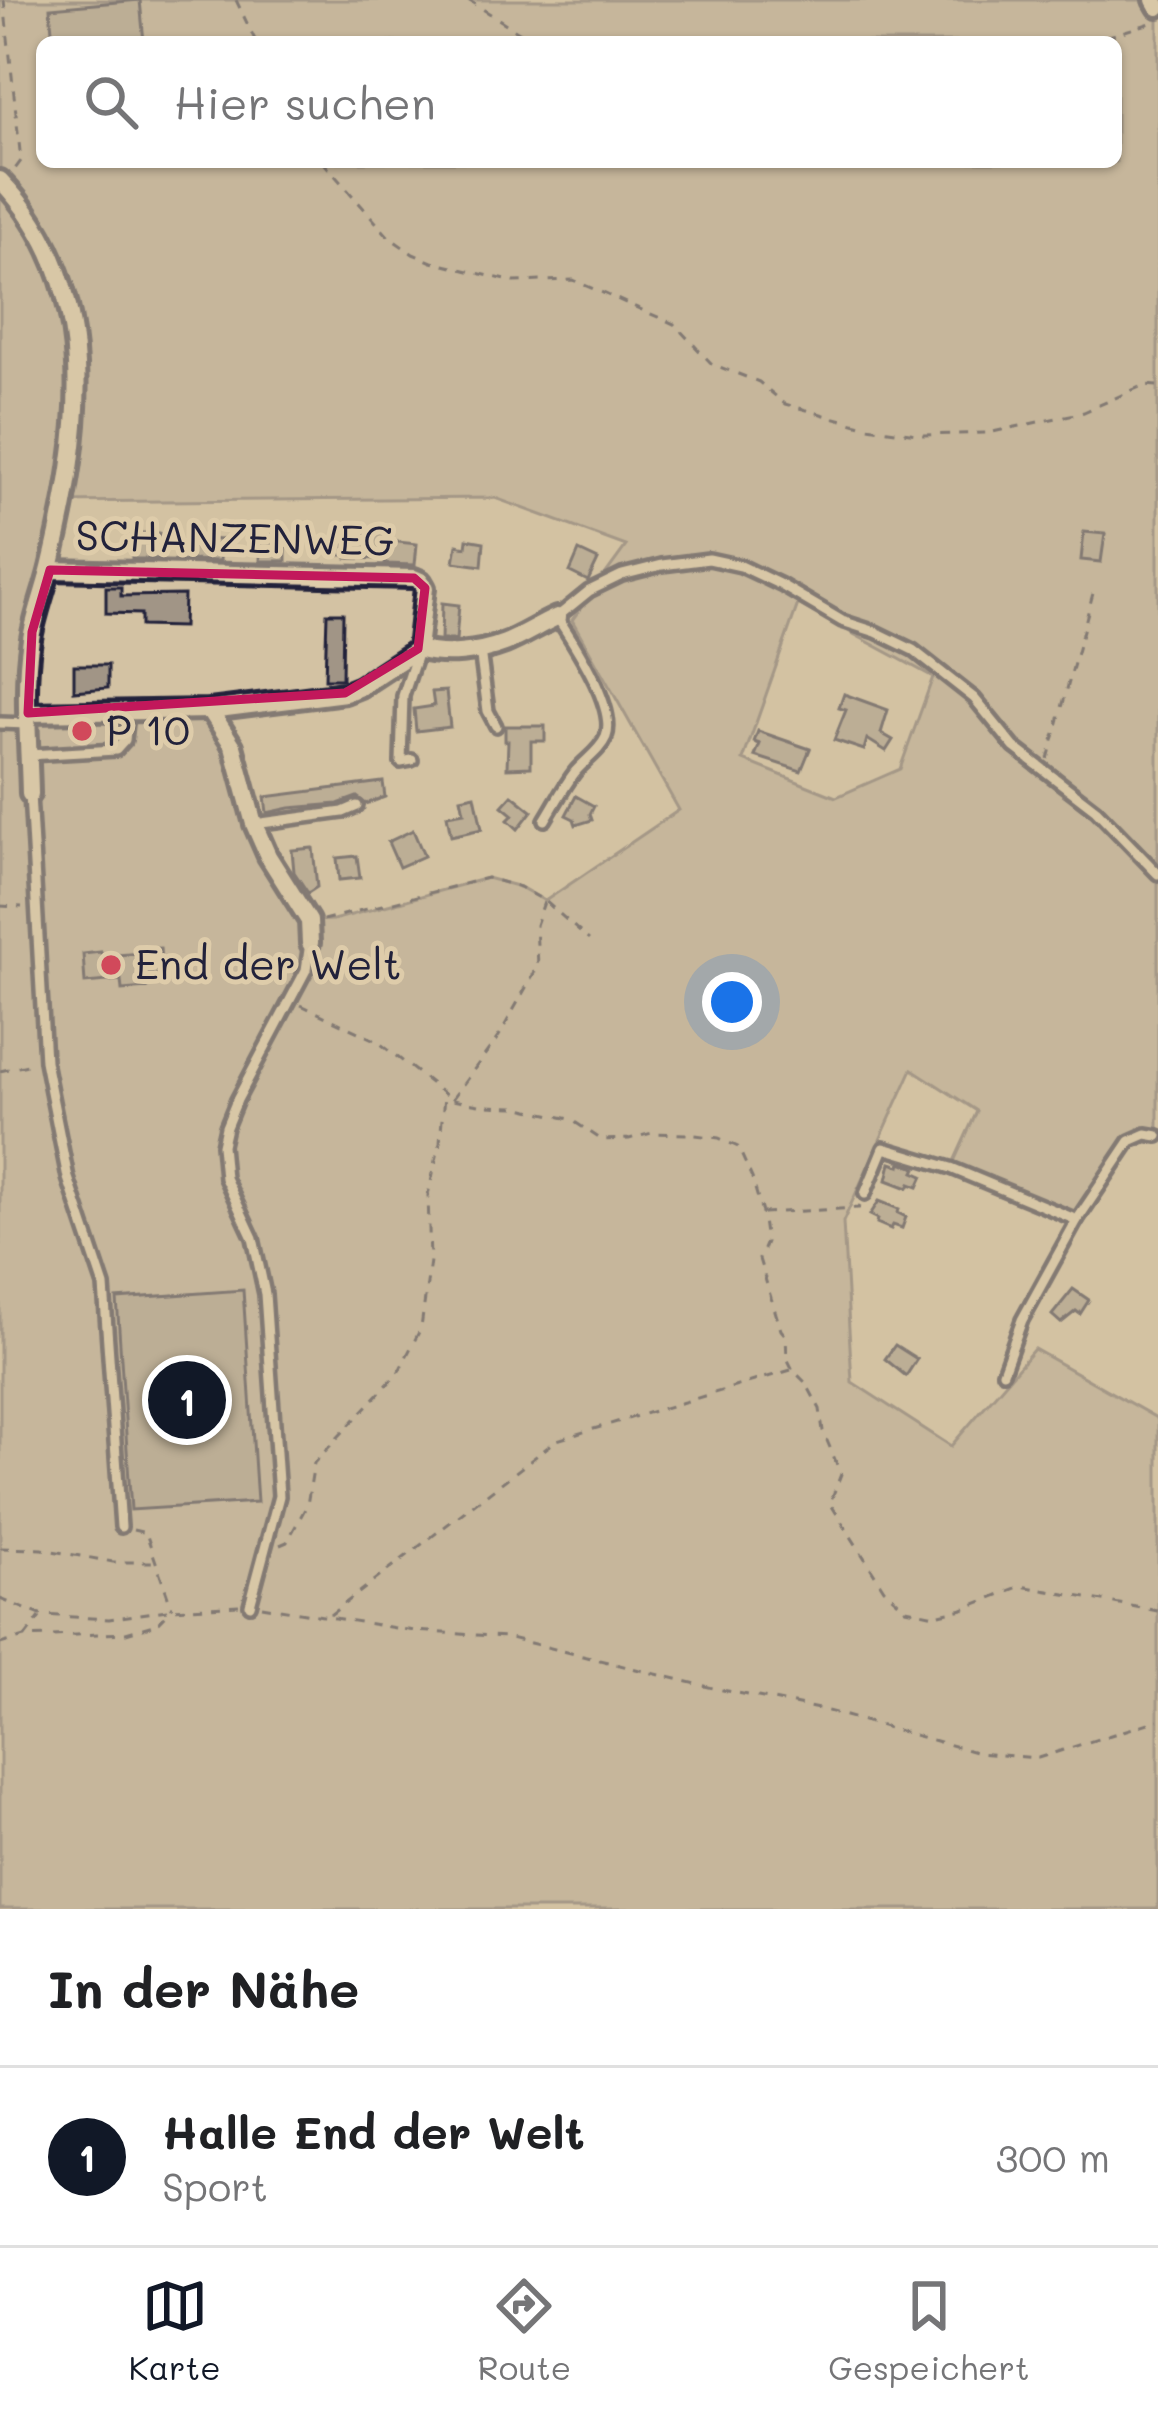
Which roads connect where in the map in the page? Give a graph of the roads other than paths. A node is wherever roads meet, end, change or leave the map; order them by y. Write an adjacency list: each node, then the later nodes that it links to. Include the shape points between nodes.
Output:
1 (2, 182): 2 (street, via 54,260 72,316 76,411)
2 (50, 570): 4 (street, SCHANZENWEG, via 414,578 425,588); 8 (street, via 28,658)
3 (557, 617): 5 (street); 15 (lane, via 583,658 608,728); 17 (lane, via 622,575 710,560 741,566 913,650)
4 (418, 649): 5 (street); 7 (street, via 344,693); 12 (lane, via 403,696 401,761)
5 (480, 650): 10 (lane)
6 (118, 710): 7 (street); 8 (street); 11 (lane, via 127,723 116,750)
7 (210, 710): 16 (street, via 233,746)
8 (28, 718): 9 (lane); 11 (street)
9 (0, 723)
10 (496, 726)
11 (29, 754): 13 (street)
12 (412, 760)
13 (30, 794): 23 (lane, via 45,1061 68,1178 104,1286)
14 (357, 806): 16 (lane)
15 (545, 820)
16 (254, 824): 18 (street, via 309,921)
17 (1158, 874)
18 (310, 943): 24 (lane, via 305,970 222,1145 225,1178 253,1238 265,1294 279,1496)
19 (1158, 1136): 21 (lane, via 1130,1142)
20 (865, 1193): 21 (lane, via 884,1148)
21 (1077, 1220): 22 (lane)
22 (1003, 1372)
23 (122, 1527)
24 (250, 1605)

